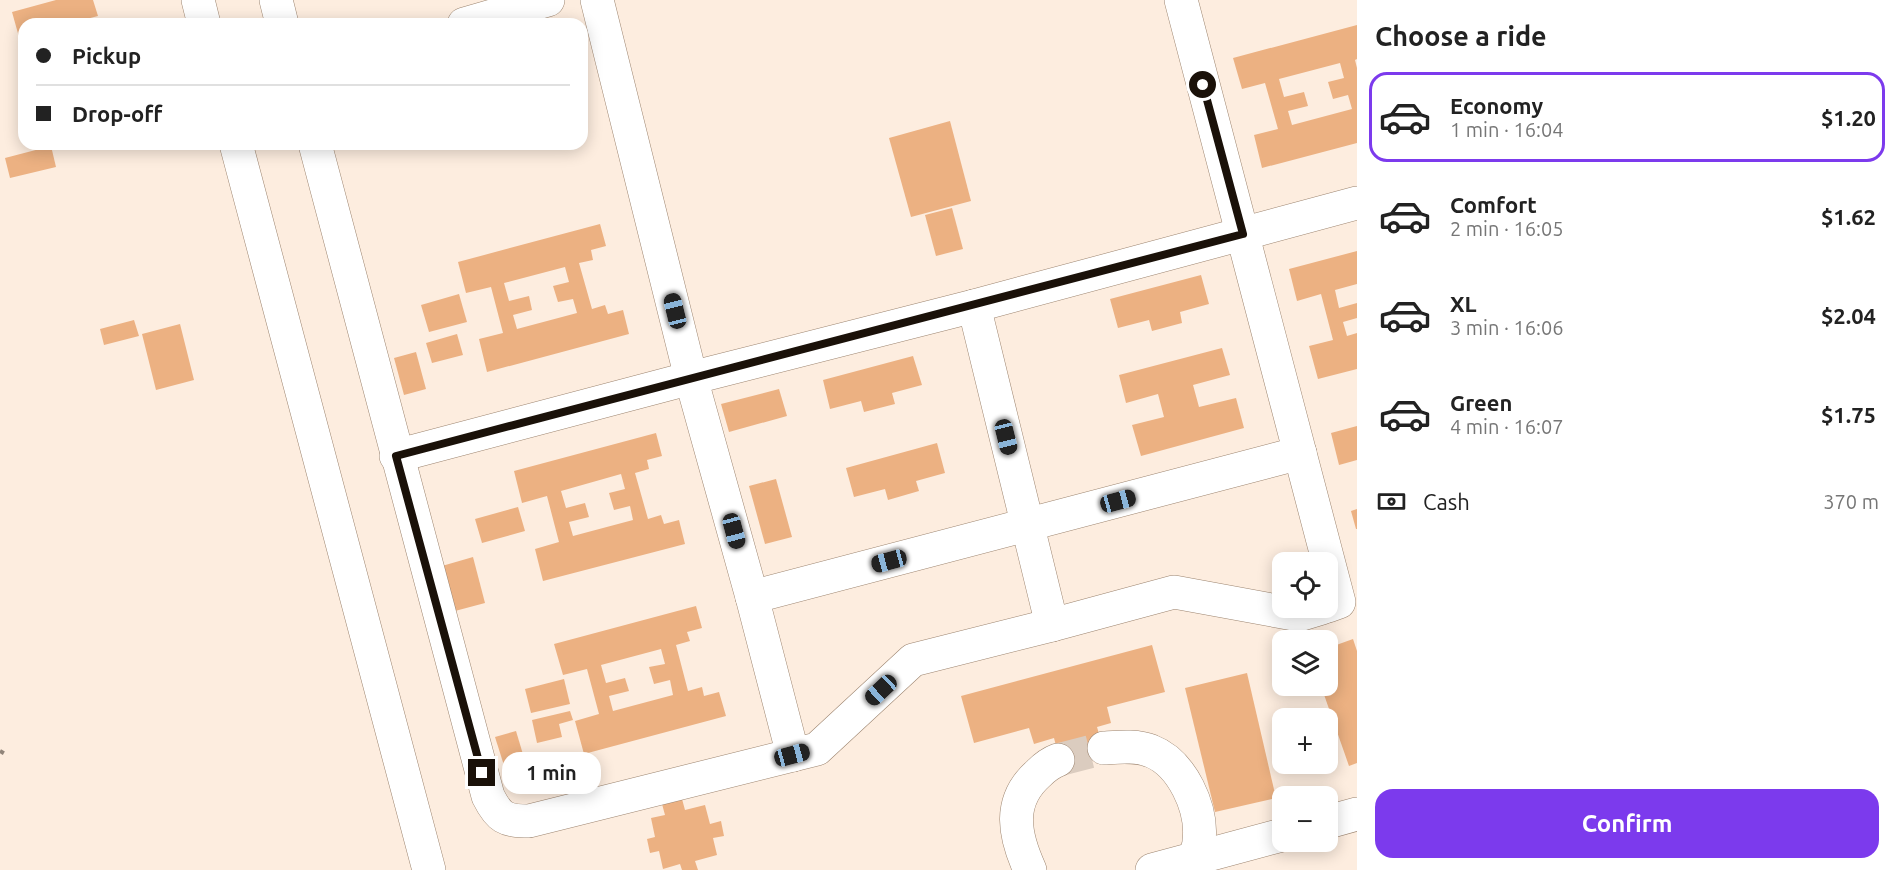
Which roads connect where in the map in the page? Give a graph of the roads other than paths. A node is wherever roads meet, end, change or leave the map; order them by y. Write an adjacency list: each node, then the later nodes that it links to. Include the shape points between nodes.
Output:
1 (198, 0): 6 (street)
2 (276, 0): 7 (street)
3 (549, 0): 8 (street)
4 (597, 0): 14 (street)
5 (1181, 0): 12 (street)
6 (202, 18)
7 (280, 18)
8 (485, 18)
9 (238, 150): 29 (street)
10 (317, 150): 16 (street)
11 (1357, 203): 12 (street)
12 (1243, 234): 13 (street); 15 (street)
13 (974, 306): 14 (street); 17 (street)
14 (691, 378): 16 (street); 19 (street)
15 (1300, 453): 17 (street); 18 (street)
16 (396, 456): 23 (street, via 488,796 500,815 512,821 530,821)
17 (1027, 525): 19 (street); 21 (street)
18 (1324, 552)
19 (752, 597): 23 (street)
20 (1272, 610): 21 (street, via 1174,592)
21 (1052, 625): 23 (street, via 913,660 817,749)
22 (1104, 748): 28 (street, via 1150,750 1167,760 1184,778 1198,821 1199,841)
23 (792, 755)
24 (1058, 760): 30 (street, via 1031,780 1019,801 1019,846)
25 (1357, 814): 26 (street)
26 (1338, 819)
27 (1272, 838): 28 (street)
28 (1194, 859): 31 (street)
29 (429, 870)
30 (1030, 870)
31 (1152, 870)

